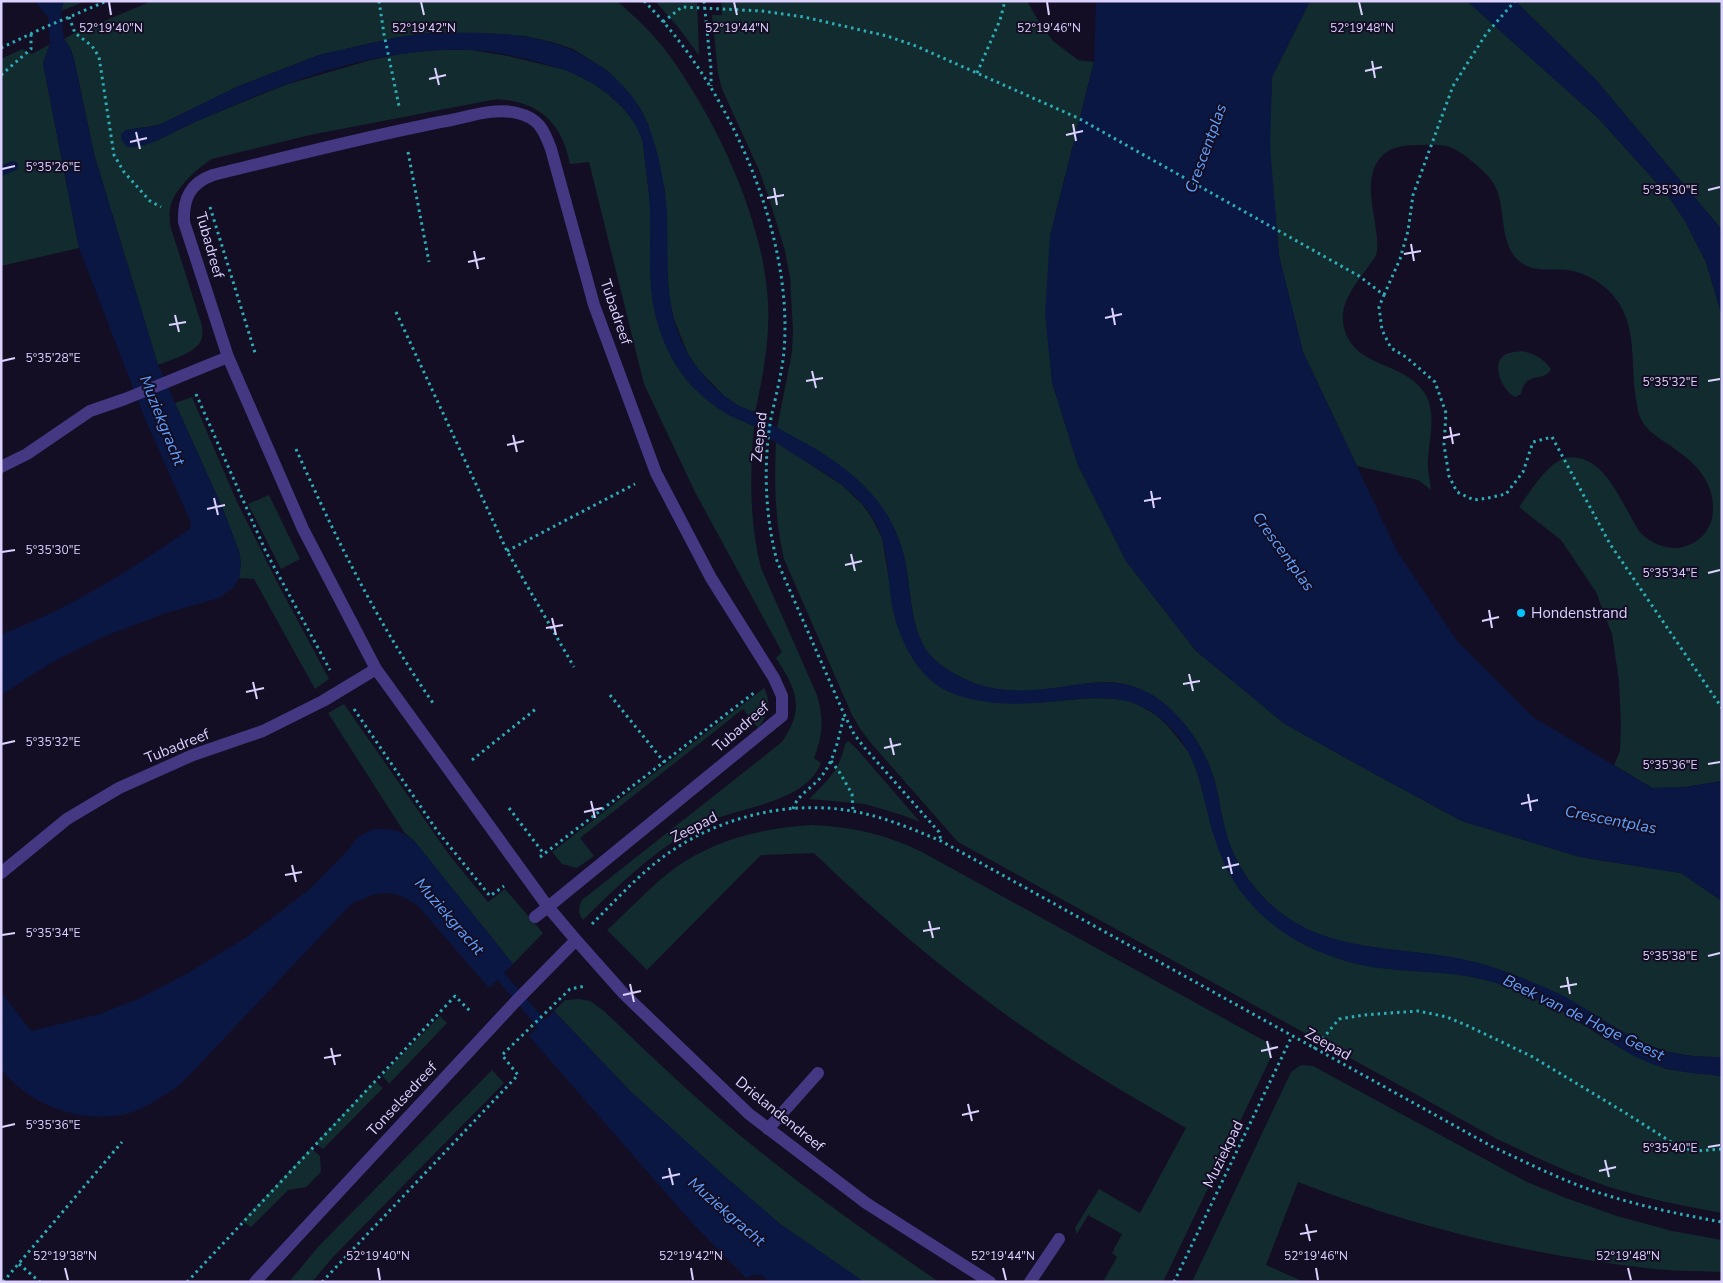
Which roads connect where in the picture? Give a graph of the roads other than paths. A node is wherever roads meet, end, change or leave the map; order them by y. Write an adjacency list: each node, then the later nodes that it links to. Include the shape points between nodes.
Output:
1 (228, 358): 2 (street, via 90,411); 3 (street, Tubadreef, via 303,529); 5 (street, Tubadreef, via 184,222 183,209 187,197 202,179 404,130 498,112 517,113 534,120 544,130 594,304 656,473 711,578 782,696 782,716)
2 (1, 467)
3 (376, 669): 4 (street, Tubadreef, via 323,701 263,731 193,755 119,788 67,819); 5 (street, Tubadreef)
4 (1, 873)
5 (548, 907): 6 (street, Tubadreef); 7 (street, Tubadreef)
6 (535, 917)
7 (576, 940): 9 (street, Drielandendreef, via 613,982 742,1108); 11 (street, Tonselsedreef)
8 (818, 1073): 9 (street)
9 (768, 1129): 12 (street, Drielandendreef, via 866,1203)
10 (1060, 1239): 13 (street)
11 (255, 1282)
12 (990, 1282)
13 (1030, 1282)

